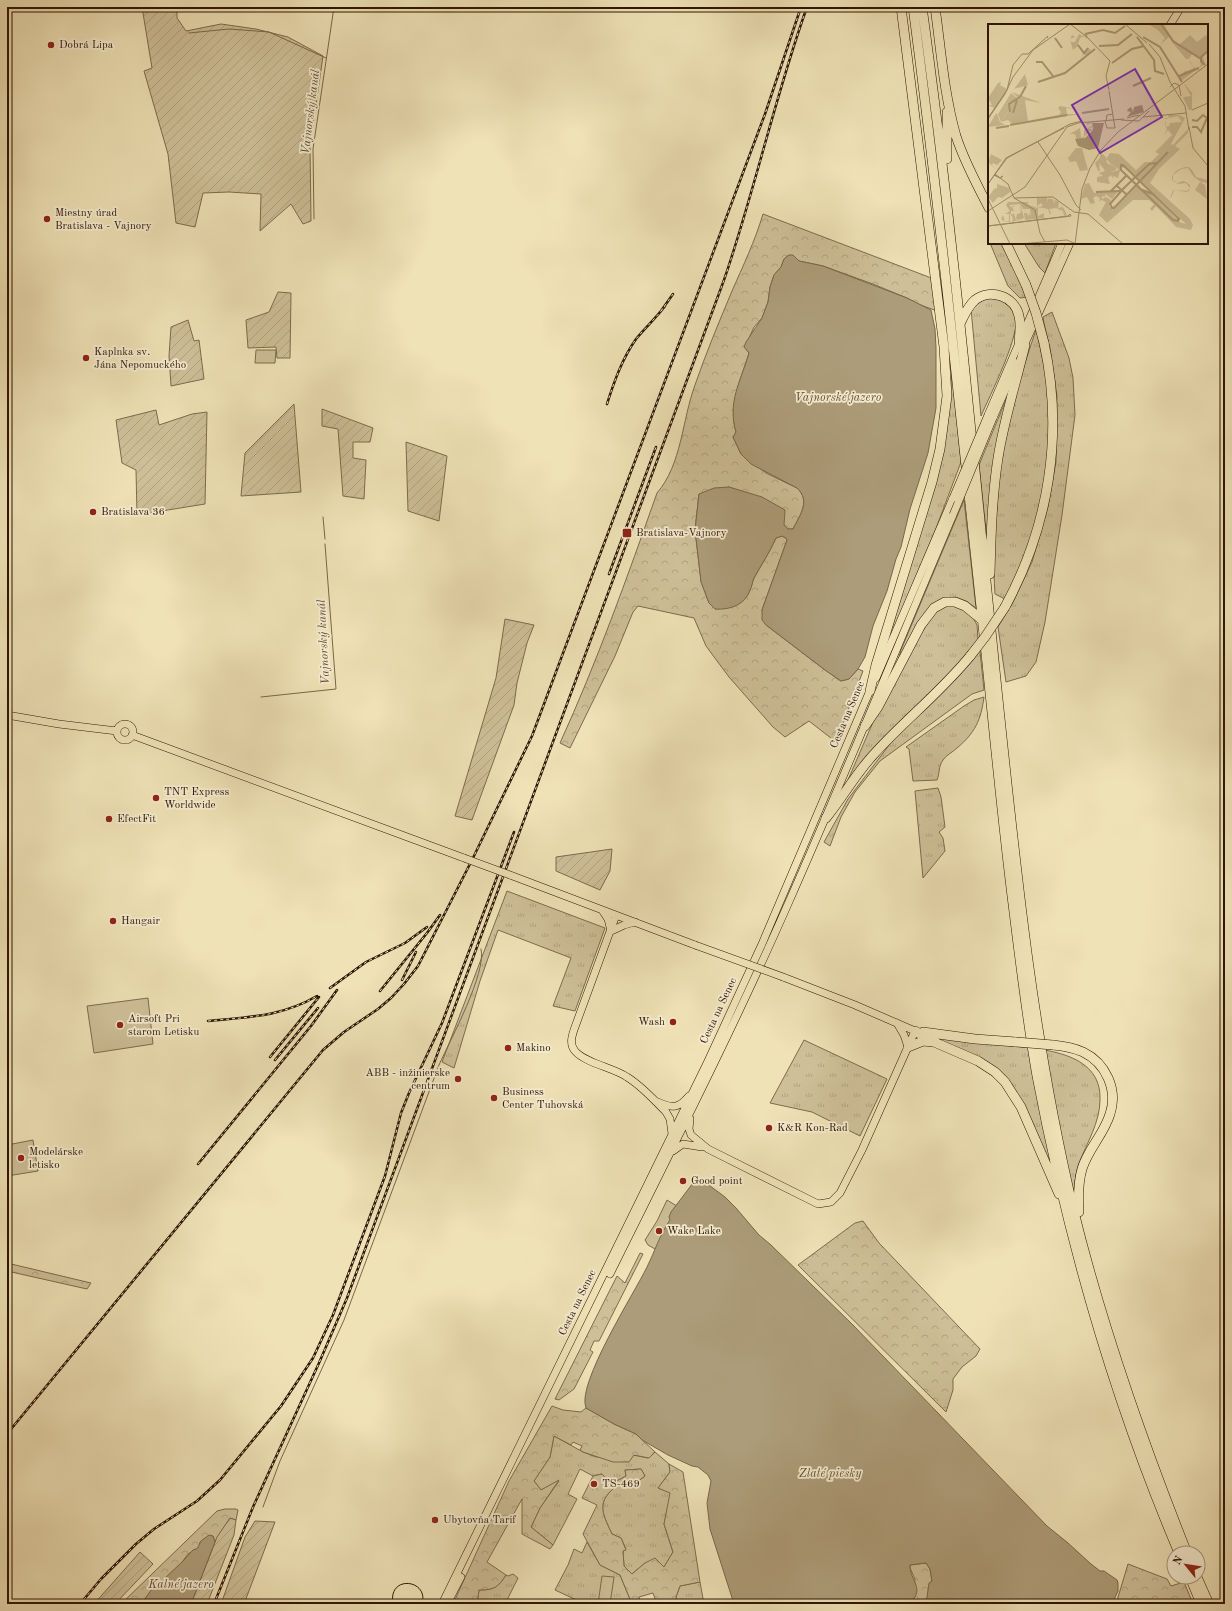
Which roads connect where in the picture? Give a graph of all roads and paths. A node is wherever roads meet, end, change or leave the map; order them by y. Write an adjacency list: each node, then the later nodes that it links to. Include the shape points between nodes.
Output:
1 (901, 7): 13 (highway)
2 (913, 7): 16 (highway, via 937,191)
3 (922, 7): 8 (highway)
4 (935, 7): 7 (highway)
5 (1181, 7): 6 (main road)
6 (1172, 24)
7 (948, 103): 8 (highway); 9 (highway, via 962,153)
8 (946, 203): 14 (highway)
9 (988, 206)
10 (1006, 244): 24 (highway, bridge, via 1036,313 1048,362 1053,412 1048,484 1032,546 1005,607 971,656 875,753)
11 (1062, 244): 15 (main road)
12 (1070, 244): 15 (main road)
13 (933, 259): 16 (highway); 19 (highway, via 944,347 947,396 945,421 932,482)
14 (959, 326): 15 (highway, via 975,300 982,295 998,295 1016,308 1021,324); 18 (highway)
15 (1022, 343): 17 (main road); 18 (highway, via 995,478)
16 (953, 346): 18 (highway)
17 (990, 417): 19 (main road, Cesta na Senec, bridge); 21 (main road, Cesta na Senec, bridge, via 953,515)
18 (986, 618): 21 (highway, via 955,602 947,602 934,608 921,625 878,707); 39 (highway, via 1004,829 1020,959 1038,1077); 40 (highway, via 1026,950 1045,1076)
19 (870, 691): 33 (main road, Cesta na Senec, via 762,944)
20 (7, 715): 22 (main road)
21 (865, 726): 24 (main road, Cesta na Senec)
22 (117, 731): 23 (main road, via 118,737 123,740 129,739); 23 (main road, via 120,726 127,725 131,728)
23 (132, 735): 25 (main road, bridge)
24 (826, 818): 35 (main road, Cesta na Senec)
25 (601, 910): 26 (main road); 28 (main road, via 608,919)
26 (616, 915): 27 (main road); 28 (main road)
27 (635, 922): 28 (main road); 29 (main road, bridge)
28 (611, 931): 34 (main road, via 575,1027 572,1044 578,1054 627,1076)
29 (897, 1023): 30 (main road); 32 (main road)
30 (915, 1031): 31 (highway); 32 (main road); 40 (highway, bridge, via 1079,1050 1093,1058 1108,1076 1112,1089 1111,1113 1082,1170 1078,1194)
31 (934, 1042): 32 (highway, via 923,1041); 39 (highway, via 978,1061 1011,1090)
32 (908, 1047): 37 (main road, via 859,1156 840,1193 831,1202 823,1204 811,1201)
33 (694, 1089): 34 (main road, via 678,1106 668,1106); 36 (main road, Cesta na Senec)
34 (655, 1100): 36 (main road, via 670,1119)
35 (693, 1109): 37 (main road, via 689,1129 691,1135); 38 (main road, Cesta na Senec)
36 (672, 1136): 45 (main road, Cesta na Senec)
37 (708, 1149): 38 (main road, via 683,1144)
38 (670, 1154): 46 (main road, Cesta na Senec)
39 (1066, 1208): 41 (highway, via 1090,1302 1111,1368 1150,1482)
40 (1079, 1229): 42 (highway, via 1117,1364)
41 (1176, 1545)
42 (1184, 1545)
43 (1194, 1585): 47 (highway)
44 (1201, 1585): 48 (highway)
45 (442, 1604)
46 (447, 1604)
47 (1202, 1604)
48 (1209, 1604)

